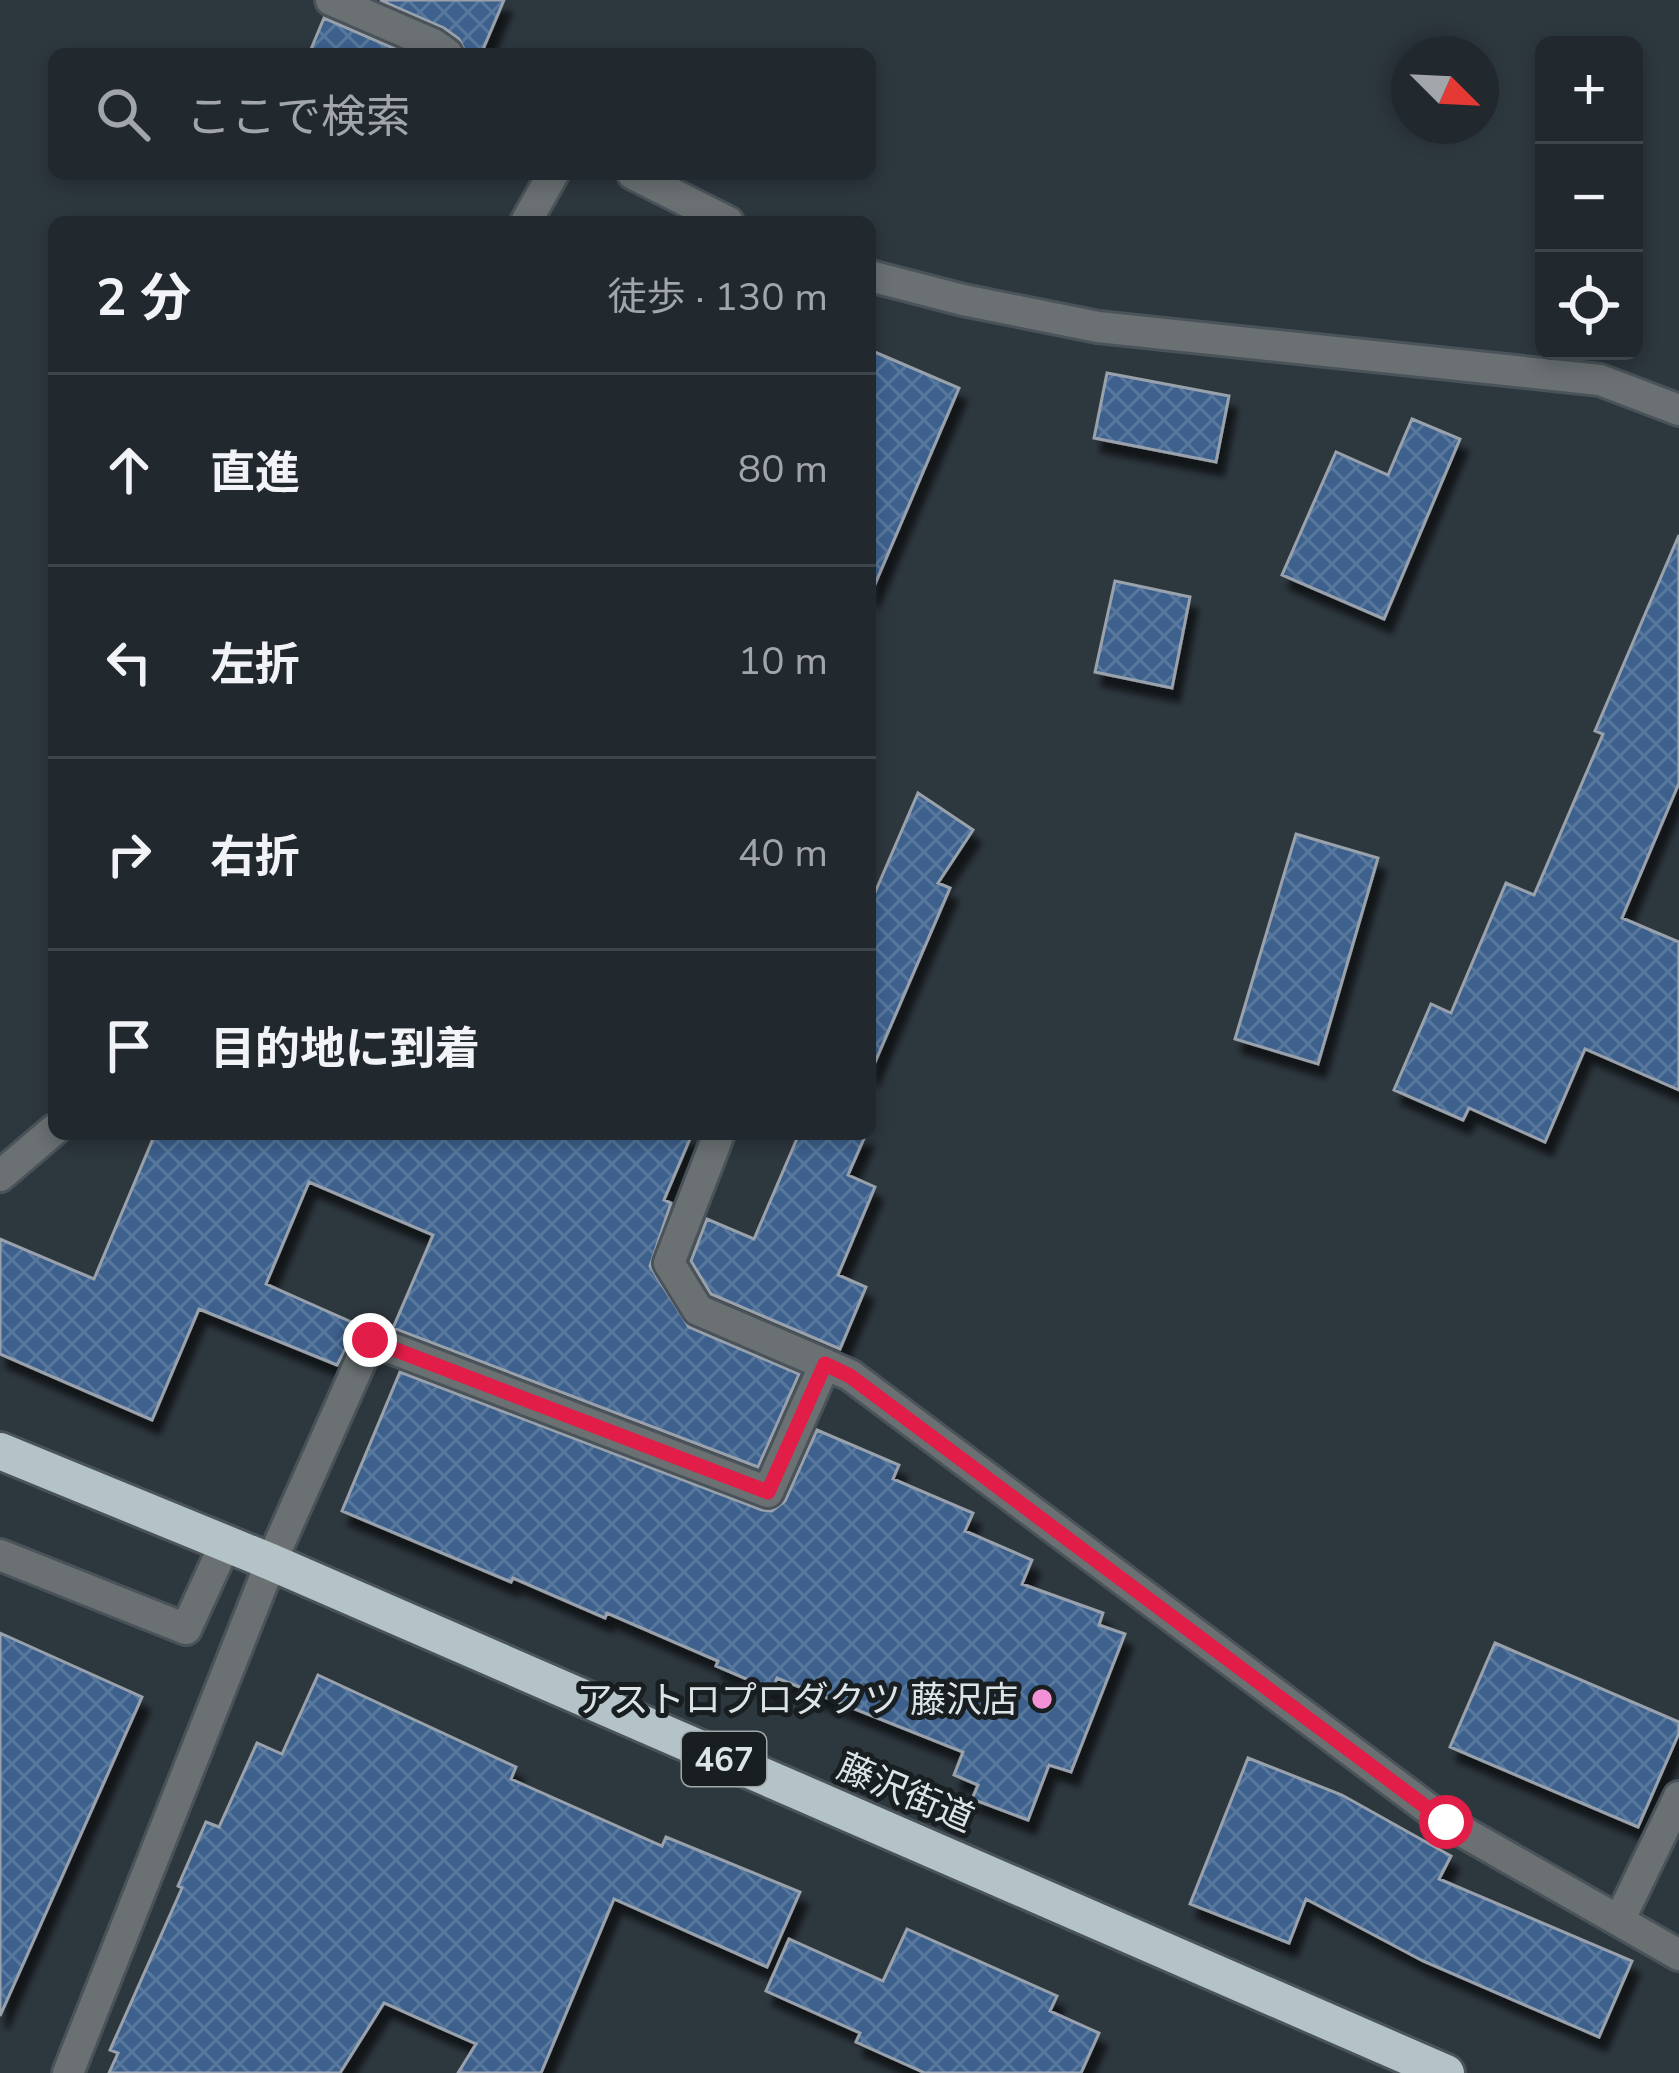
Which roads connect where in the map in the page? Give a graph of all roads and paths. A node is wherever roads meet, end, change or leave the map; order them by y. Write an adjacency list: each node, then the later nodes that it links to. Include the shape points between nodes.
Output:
1 (331, 0): 2 (street)
2 (439, 48)
3 (550, 180): 5 (street)
4 (645, 180): 6 (street)
5 (530, 216)
6 (716, 216)
7 (876, 278): 8 (street, via 1098,327 1600,380)
8 (1679, 410)
9 (48, 1135): 11 (street)
10 (717, 1140): 12 (street, via 669,1263 698,1310)
11 (0, 1176)
12 (825, 1364): 16 (street, via 768,1492 370,1340); 18 (street, via 1446,1822)
13 (0, 1451): 14 (highway, 藤沢街道 / 467)
14 (226, 1544): 15 (street, via 186,1629); 16 (highway, 藤沢街道 / 467)
15 (0, 1556)
16 (272, 1562): 20 (street); 21 (highway, 藤沢街道 / 467)
17 (1679, 1797): 18 (street)
18 (1620, 1919): 19 (street)
19 (1679, 1955)
20 (68, 2073)
21 (1446, 2073)

